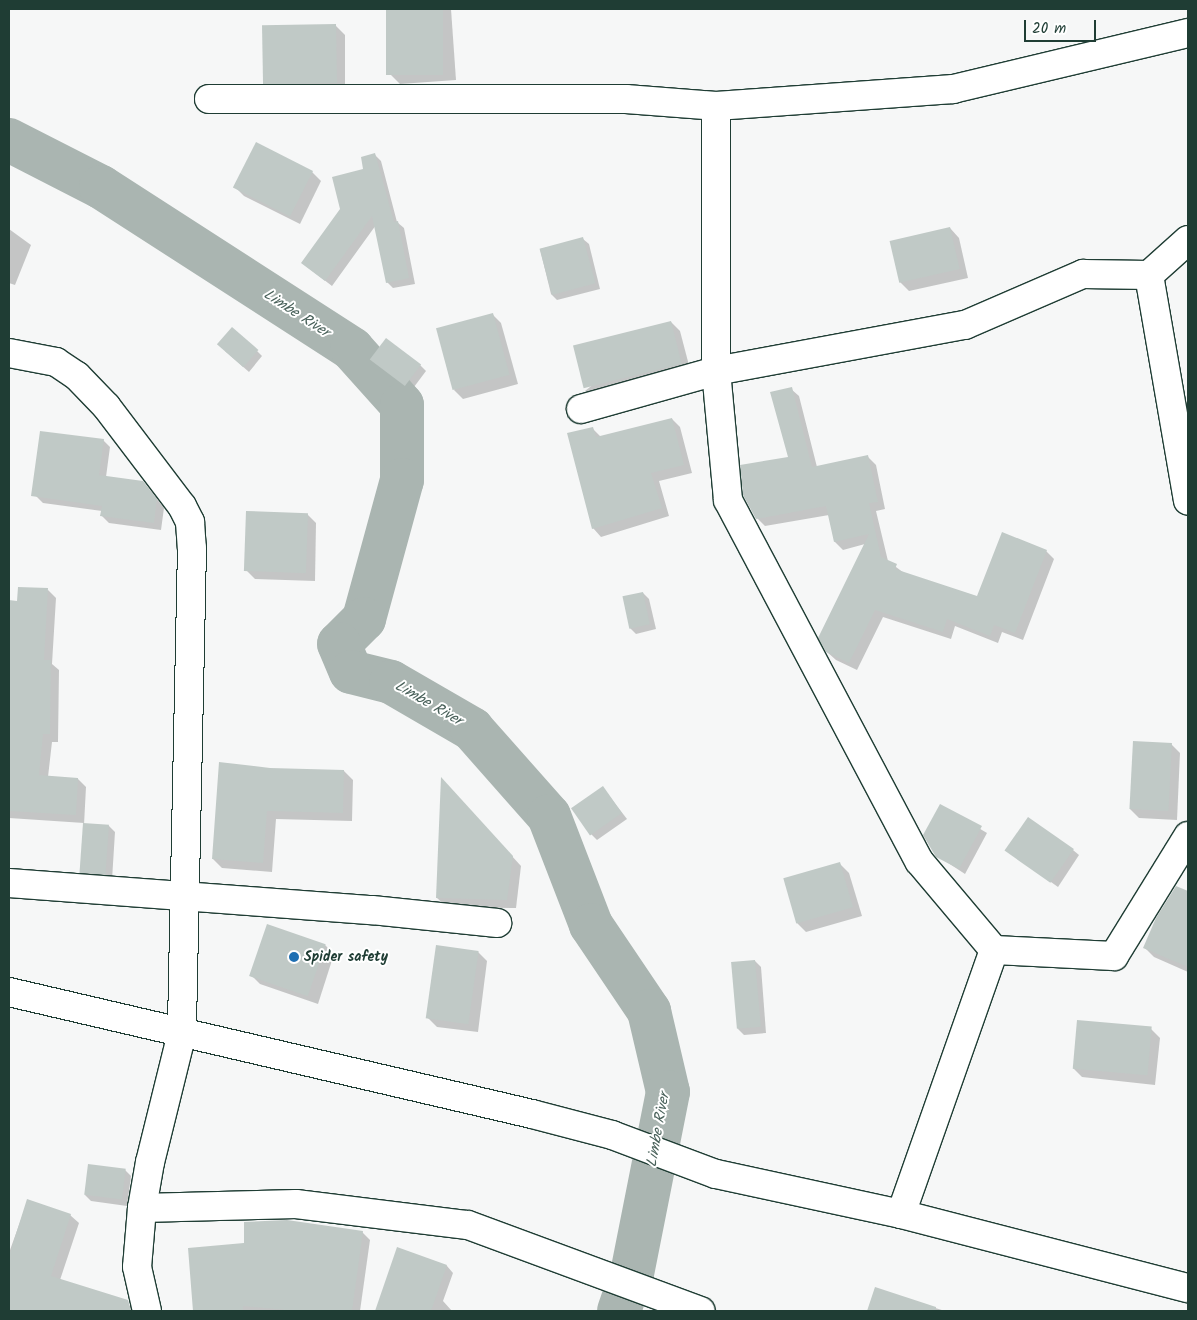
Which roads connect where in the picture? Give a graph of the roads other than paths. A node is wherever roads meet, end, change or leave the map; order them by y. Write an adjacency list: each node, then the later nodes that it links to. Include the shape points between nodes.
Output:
1 (1188, 33): 3 (main road, via 953,89)
2 (209, 99): 3 (main road, via 626,99)
3 (716, 106): 7 (main road)
4 (1188, 240): 5 (main road)
5 (1148, 276): 7 (main road, via 1083,274 966,325); 9 (main road)
6 (9, 353): 12 (main road, via 56,362 77,376 106,406 182,506 190,522)
7 (716, 370): 8 (main road); 14 (main road, via 728,500 919,861)
8 (581, 409)
9 (1188, 501)
10 (1188, 836): 14 (main road, via 1114,956)
11 (9, 882): 12 (main road)
12 (184, 896): 13 (main road); 16 (main road)
13 (497, 923)
14 (994, 950): 18 (main road)
15 (9, 992): 16 (main road)
16 (182, 1033): 17 (main road); 18 (main road, via 612,1135 716,1174)
17 (142, 1208): 20 (main road, via 137,1267); 21 (main road, via 296,1204 468,1225)
18 (901, 1214): 19 (main road)
19 (1188, 1288)
20 (147, 1311)
21 (701, 1311)

